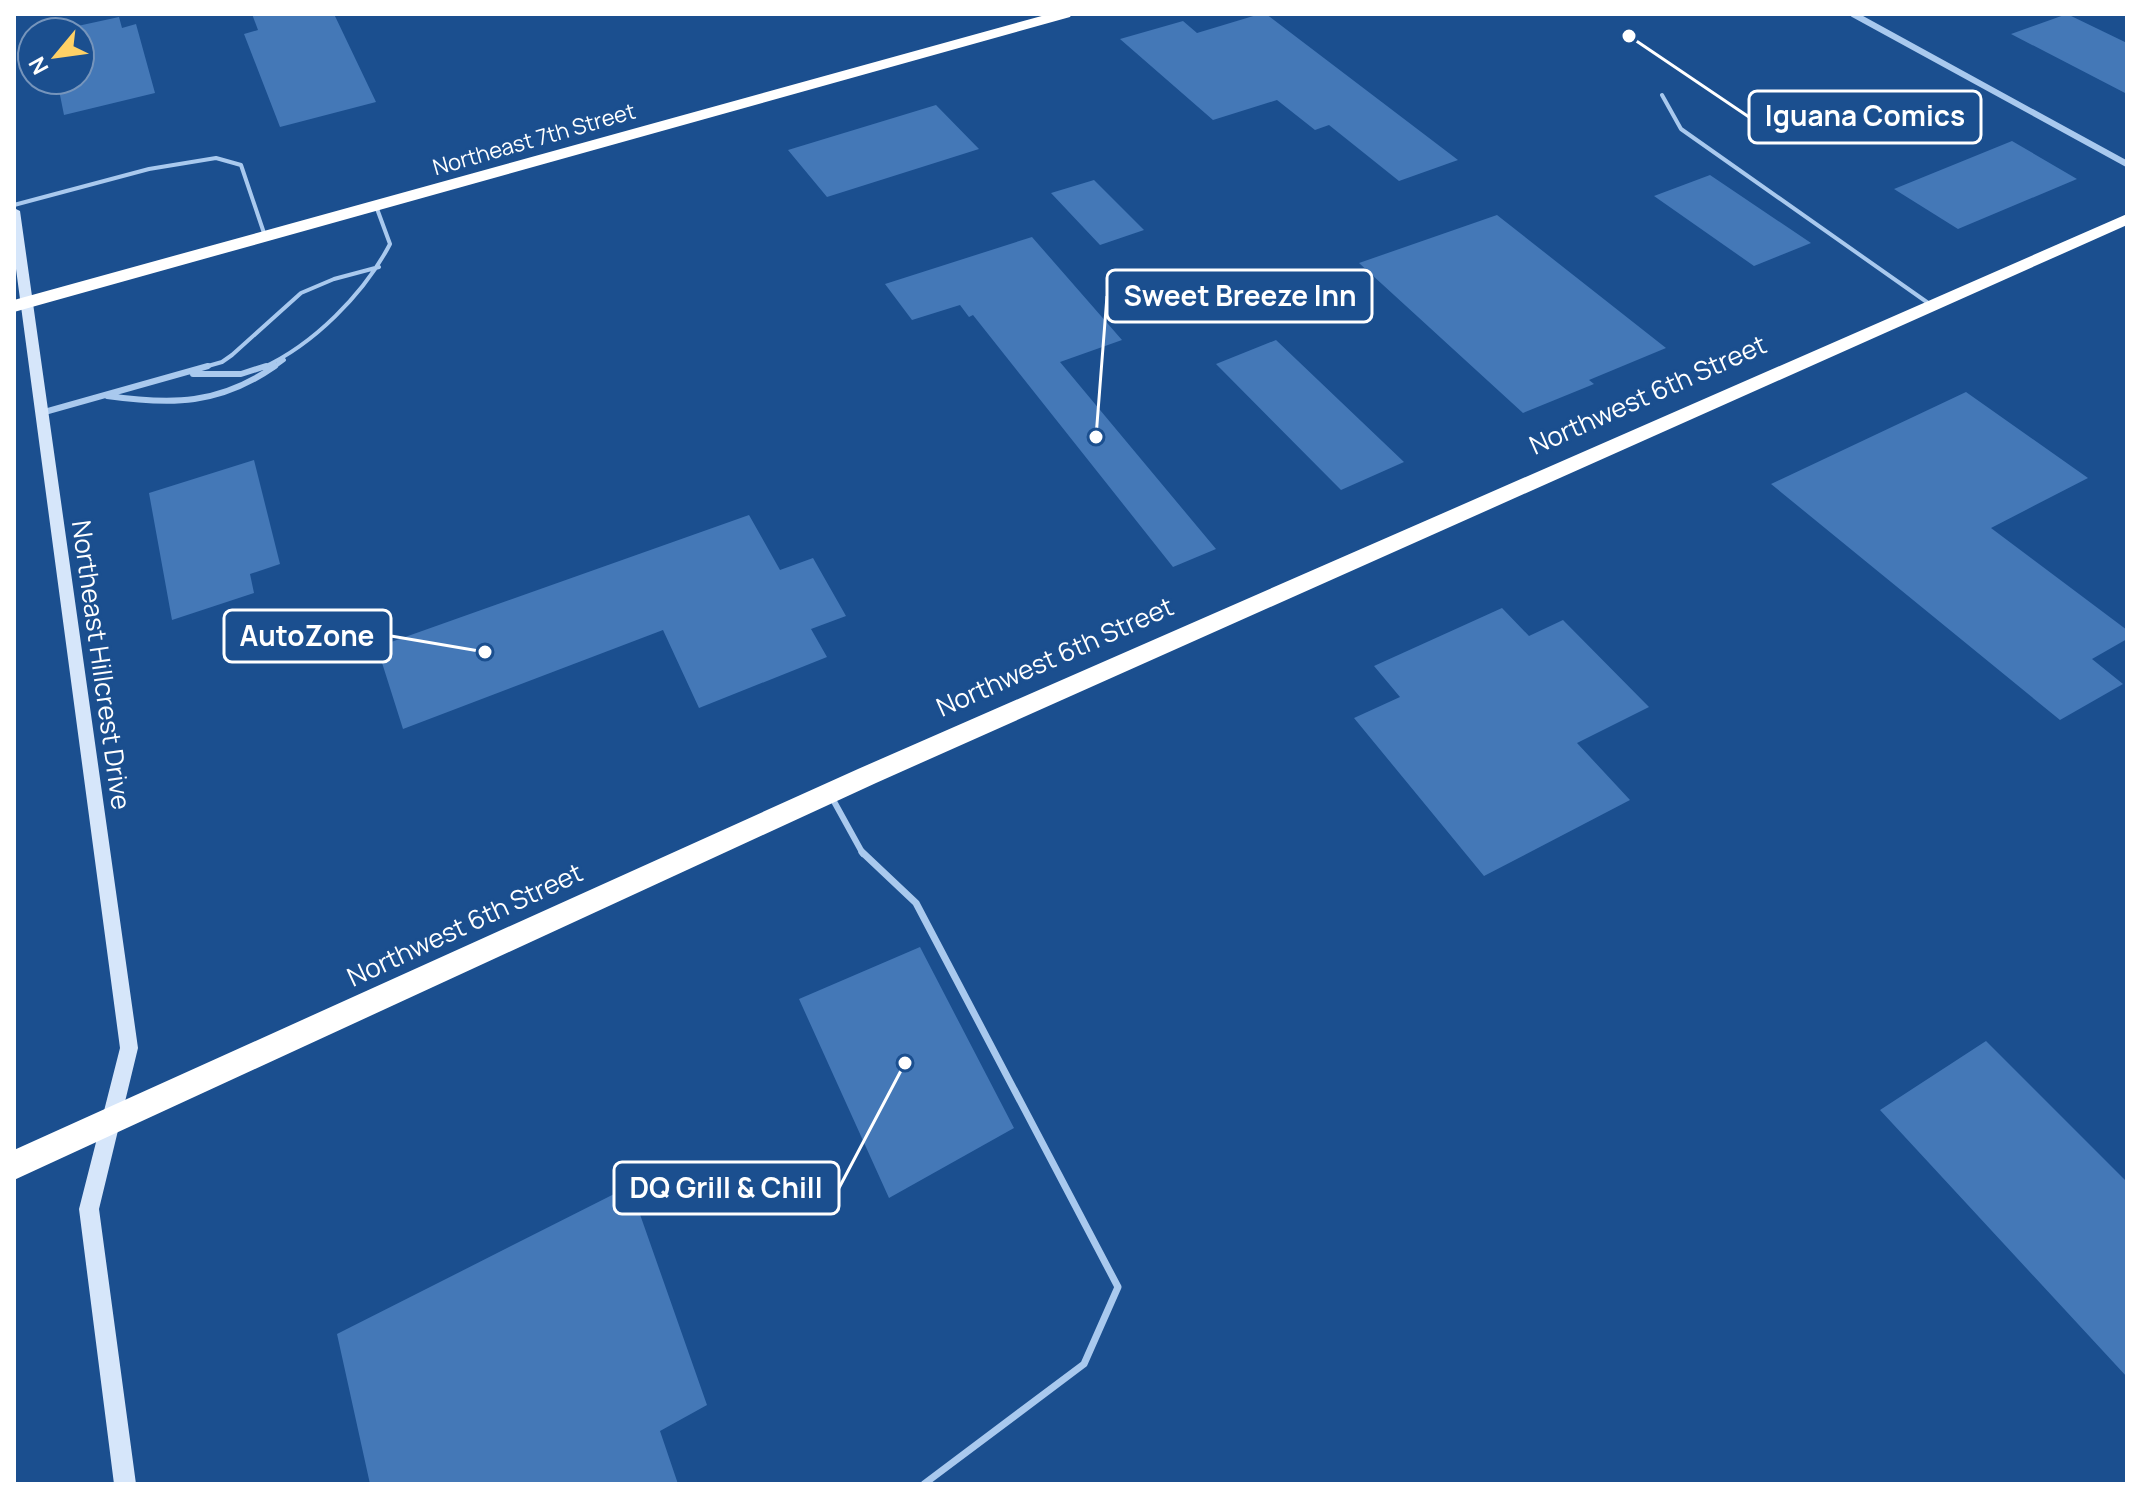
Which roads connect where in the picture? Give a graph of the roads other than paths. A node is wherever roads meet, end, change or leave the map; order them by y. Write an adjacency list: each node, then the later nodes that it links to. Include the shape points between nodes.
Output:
1 (1065, 14): 5 (highway, Northeast 7th Street)
2 (1853, 14): 4 (street)
3 (1662, 95): 11 (lane, via 1681,129)
4 (2127, 164)
5 (375, 206): 8 (highway, Northeast 7th Street); 9 (lane, via 390,244)
6 (14, 208): 8 (lane, via 149,169 216,158 241,165); 10 (street, Northeast Hillcrest Drive)
7 (2127, 219): 11 (highway, Northwest 6th Street)
8 (265, 236): 10 (highway, Northeast 7th Street)
9 (379, 267): 12 (lane); 13 (lane, via 331,280 294,298 248,346)
10 (20, 304): 15 (street, Northeast Hillcrest Drive)
11 (1931, 305): 16 (highway, Northwest 6th Street)
12 (289, 357): 13 (lane, via 244,374); 14 (lane, via 259,380 222,397 150,403)
13 (189, 373): 14 (lane)
14 (103, 396): 15 (lane)
15 (41, 413): 17 (street, Northeast Hillcrest Drive, via 129,1048)
16 (830, 793): 17 (highway, Northwest 6th Street); 20 (lane, via 863,854 916,903 1118,1287 1084,1364)
17 (109, 1123): 18 (highway, Northwest 6th Street); 19 (street, Northeast Hillcrest Drive, via 89,1209)
18 (14, 1165)
19 (125, 1484)
20 (924, 1484)

